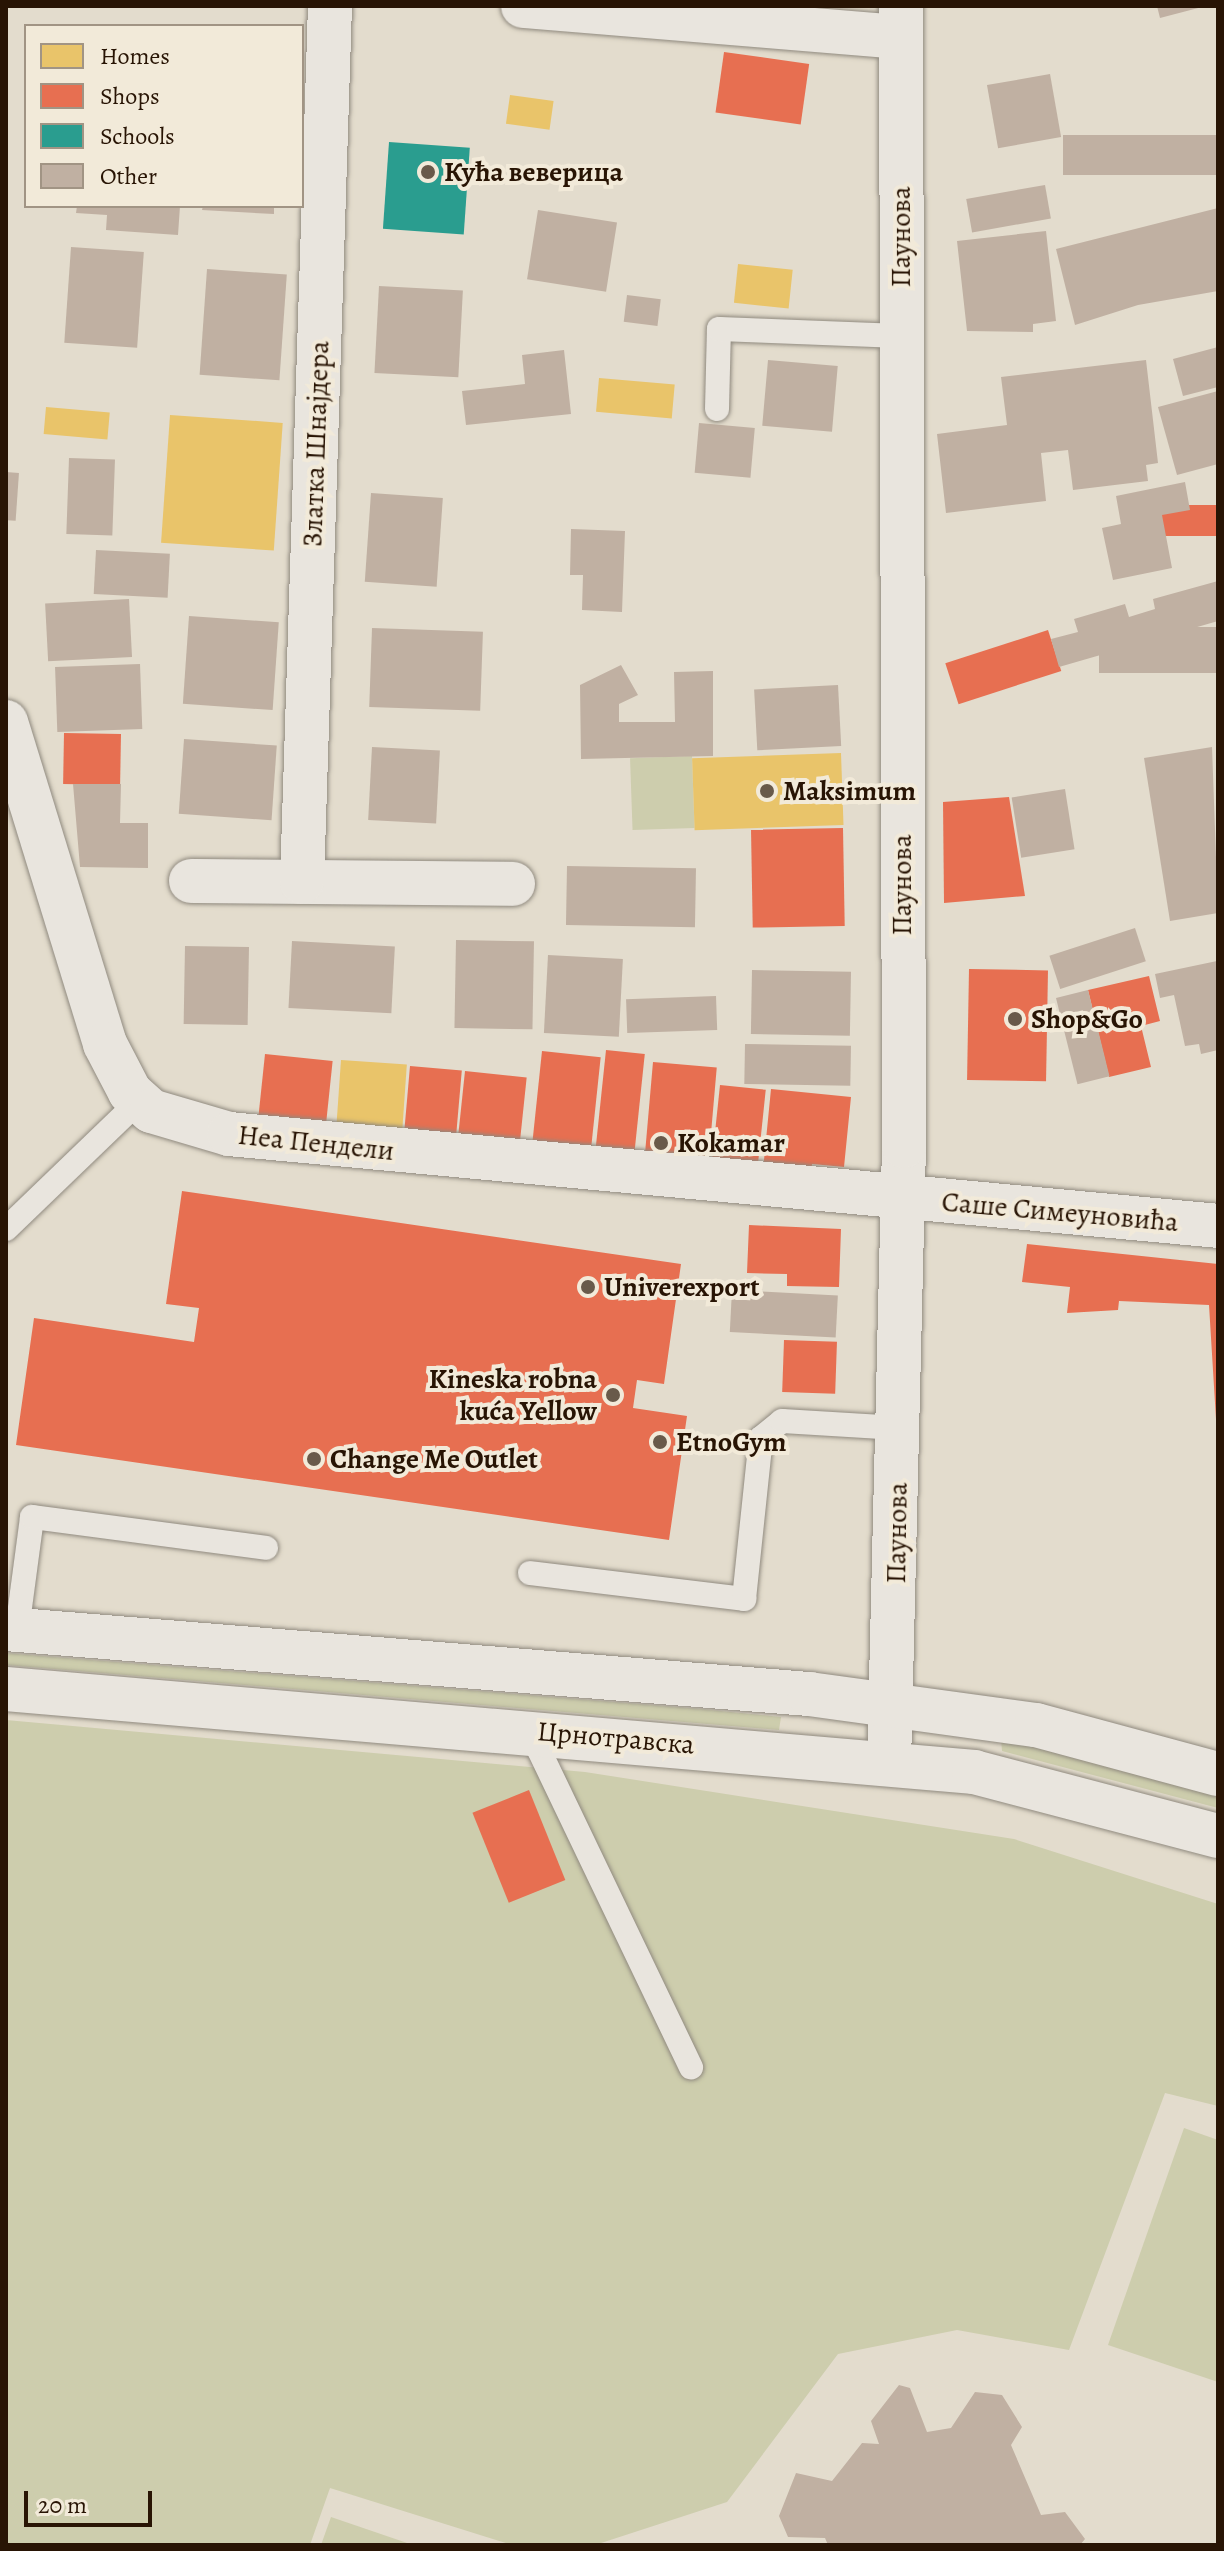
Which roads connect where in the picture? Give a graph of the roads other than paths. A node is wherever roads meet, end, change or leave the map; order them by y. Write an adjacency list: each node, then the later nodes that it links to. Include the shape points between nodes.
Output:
1 (330, 6): 8 (street, Златка Шнајдера)
2 (523, 6): 3 (street)
3 (901, 21): 4 (street, Паунова)
4 (901, 336): 5 (lane, via 719,329); 11 (street, Паунова)
5 (717, 409)
6 (6, 722): 10 (street, via 105,1044)
7 (191, 881): 8 (street)
8 (302, 882): 9 (street)
9 (513, 884)
10 (139, 1101): 11 (street, Неа Пендели, via 229,1134); 13 (lane)
11 (902, 1198): 12 (street, Саше Симеуновића); 14 (street, Паунова)
12 (1218, 1226)
13 (6, 1229)
14 (899, 1428): 16 (lane, via 782,1421 761,1438 744,1599); 19 (street, Паунова)
15 (266, 1548): 17 (lane, via 32,1517)
16 (530, 1573)
17 (11, 1629): 19 (street, Црнотравска)
18 (6, 1689): 20 (street, Црнотравска)
19 (891, 1704): 21 (street, Паунова); 22 (street, Црнотравска, via 1078,1733)
20 (539, 1731): 21 (street, Црнотравска); 24 (lane, via 539,1750)
21 (889, 1764): 23 (street, Црнотравска, via 1036,1785)
22 (1218, 1774)
23 (1218, 1836)
24 (691, 2067)

